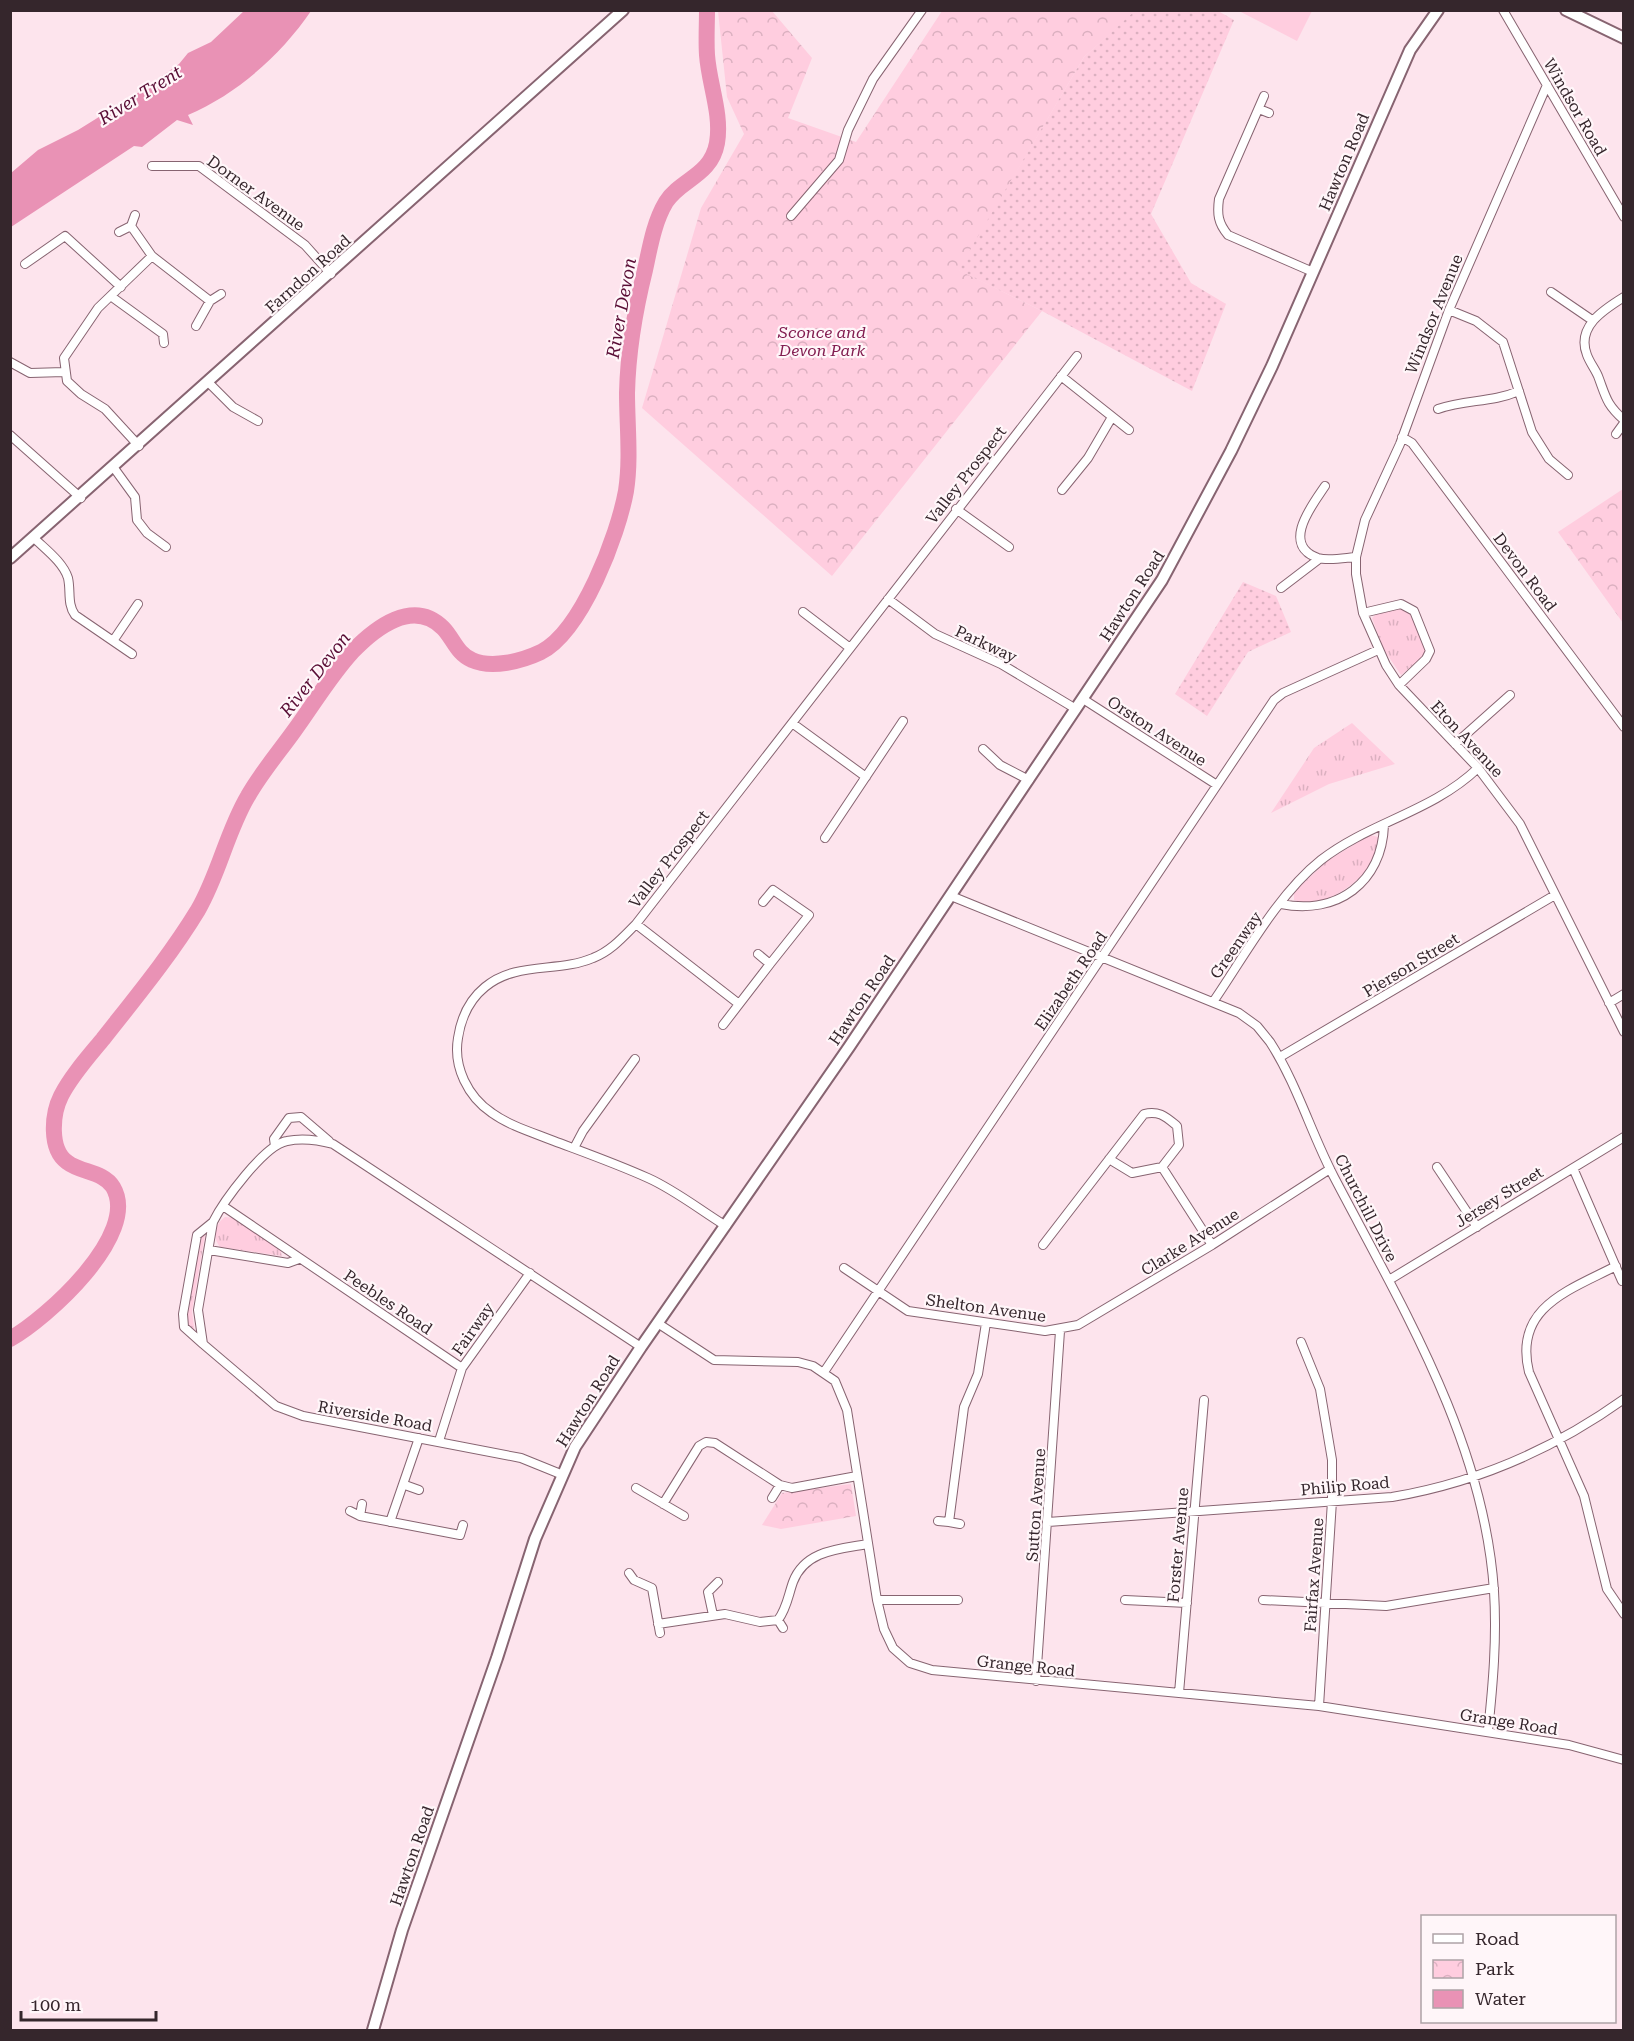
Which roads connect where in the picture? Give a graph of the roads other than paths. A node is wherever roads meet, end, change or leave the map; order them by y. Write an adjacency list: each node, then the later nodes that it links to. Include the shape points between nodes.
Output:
1 (922, 10): 13 (street, via 873,79 848,130 839,160)
2 (1438, 10): 19 (street, Hawton Road, via 1410,50)
3 (1503, 10): 7 (street, Windsor Road)
4 (1566, 10): 6 (street)
5 (622, 11): 20 (street, Farndon Road)
6 (1623, 38)
7 (1547, 84): 14 (street, Windsor Road); 27 (street, Windsor Avenue)
8 (1264, 96): 9 (street)
9 (1259, 109): 10 (street); 19 (street, via 1219,199 1220,226 1240,241)
10 (1269, 113)
11 (152, 166): 20 (street, Dorner Avenue, via 198,166 305,245)
12 (135, 215): 15 (street)
13 (791, 216)
14 (1623, 217)
15 (131, 225): 16 (street); 17 (street)
16 (118, 232)
17 (152, 256): 21 (street); 26 (street)
18 (25, 264): 21 (street, via 65,236)
19 (1313, 272): 69 (street, Hawton Road, via 1247,418 1192,526 1162,580)
20 (331, 274): 35 (street, Farndon Road)
21 (121, 287): 24 (street)
22 (1551, 292): 28 (street)
23 (221, 294): 26 (street)
24 (112, 297): 30 (street); 33 (street, via 98,308 64,358)
25 (1623, 297): 28 (street)
26 (210, 301): 29 (street)
27 (1449, 310): 36 (street, via 1476,321 1503,342); 44 (street, Windsor Avenue)
28 (1592, 320): 40 (street, via 1585,342 1586,354 1597,373 1605,401)
29 (196, 326)
30 (165, 334)
31 (1077, 356): 34 (street, Valley Prospect)
32 (10, 362): 33 (street, via 30,373)
33 (64, 372): 45 (street, via 67,381 105,409)
34 (1061, 376): 38 (street); 51 (street, Valley Prospect)
35 (209, 383): 39 (street, via 233,407); 45 (street, Farndon Road)
36 (1519, 391): 37 (street, via 1491,401 1459,402); 47 (street, via 1538,444)
37 (1438, 409)
38 (1112, 417): 41 (street); 49 (street, via 1088,458)
39 (258, 421)
40 (1623, 422): 42 (street)
41 (1129, 430)
42 (1616, 434)
43 (10, 435): 50 (street)
44 (1402, 437): 55 (street, Windsor Avenue, via 1365,520); 73 (street, Devon Road, via 1412,443)
45 (139, 446): 46 (street, Farndon Road)
46 (114, 468): 50 (street, Farndon Road); 53 (street, via 135,496 137,520)
47 (1568, 475)
48 (1325, 486): 57 (street, via 1300,532 1302,543)
49 (1062, 490)
50 (81, 498): 52 (street, Farndon Road)
51 (956, 509): 54 (street); 59 (street, Valley Prospect)
52 (34, 538): 56 (street, Farndon Road); 63 (street, via 68,577 75,615)
53 (166, 547)
54 (1009, 547)
55 (1356, 557): 57 (street); 62 (street, Eton Avenue, via 1357,591)
56 (10, 558)
57 (1319, 559): 58 (street)
58 (1281, 588)
59 (888, 598): 64 (street, Valley Prospect); 70 (street, Parkway, via 935,634 1001,664)
60 (138, 604): 63 (street)
61 (803, 612): 64 (street)
62 (1364, 613): 65 (street, Eton Avenue); 67 (street, via 1401,604 1414,611 1430,651 1426,660)
63 (113, 641): 66 (street)
64 (850, 648): 72 (street, Valley Prospect)
65 (1378, 651): 67 (street, Eton Avenue); 79 (street, Elizabeth Road, via 1274,700)
66 (132, 654)
67 (1399, 685): 74 (street, Eton Avenue)
68 (1509, 695): 74 (street)
69 (1083, 699): 70 (street, Hawton Road); 79 (street, Orston Avenue)
70 (1076, 709): 78 (street, Hawton Road)
71 (903, 721): 77 (street)
72 (792, 723): 77 (street); 86 (street, Valley Prospect)
73 (1623, 727)
74 (1455, 744): 76 (street, Eton Avenue)
75 (982, 749): 78 (street, via 1000,765)
76 (1479, 768): 80 (street, Greenway, via 1445,796); 82 (street, Eton Avenue, via 1520,824)
77 (866, 777): 81 (street)
78 (1029, 780): 83 (street, Hawton Road)
79 (1217, 785): 88 (street, Elizabeth Road)
80 (1384, 825): 85 (street, Greenway, via 1322,860); 85 (street, Greenway, via 1379,857 1351,892 1326,904)
81 (825, 838)
82 (1555, 895): 92 (street, Eton Avenue); 96 (street, Pierson Street)
83 (951, 896): 88 (street, Churchill Drive); 109 (street, Hawton Road)
84 (763, 902): 89 (street, via 773,890 808,915)
85 (1281, 903): 91 (street, Greenway)
86 (636, 924): 93 (street); 101 (street, Valley Prospect, via 614,946 593,958 498,977 469,1004 460,1024 459,1069 471,1092 491,1113)
87 (758, 954): 89 (street)
88 (1103, 957): 91 (street, Churchill Drive); 120 (street, Elizabeth Road)
89 (771, 964): 93 (street)
90 (1623, 994): 92 (street)
91 (1213, 1002): 96 (street, Churchill Drive, via 1257,1026)
92 (1609, 1003): 95 (street, Eton Avenue)
93 (739, 1004): 94 (street)
94 (723, 1024)
95 (1623, 1032)
96 (1280, 1057): 106 (street, Churchill Drive)
97 (635, 1059): 101 (street)
98 (1623, 1137): 105 (street, Jersey Street)
99 (333, 1144): 100 (street, Riverside Road, via 286,1141); 100 (street, Riverside Road, via 301,1117 289,1118 274,1138); 117 (street, Riverside Road)
100 (275, 1146): 107 (street, Riverside Road)
101 (574, 1148): 109 (street, Valley Prospect, via 657,1182)
102 (1109, 1159): 103 (street, via 1132,1173); 103 (street, via 1144,1114 1160,1113 1177,1126 1180,1136 1179,1145); 111 (street)
103 (1162, 1167): 112 (street)
104 (1437, 1167): 110 (street)
105 (1573, 1168): 110 (street, Jersey Street); 115 (street)
106 (1330, 1169): 112 (street, Clarke Avenue); 118 (street, Churchill Drive)
107 (223, 1206): 108 (street, Riverside Road); 114 (street, Peebles Road)
108 (213, 1222): 113 (street, Riverside Road); 125 (street, Riverside Road, via 197,1235 183,1314 184,1327)
109 (726, 1226): 122 (street, Hawton Road)
110 (1477, 1227): 118 (street, Jersey Street)
111 (1043, 1245)
112 (1212, 1245): 123 (street, Clarke Avenue, via 1078,1325)
113 (209, 1250): 114 (street, via 288,1263); 125 (street, Riverside Road, via 198,1310)
114 (299, 1259): 127 (street, Peebles Road)
115 (1616, 1266): 119 (street); 132 (street, via 1551,1300 1540,1310 1529,1333 1529,1372)
116 (844, 1268): 120 (street, Shelton Avenue)
117 (530, 1273): 126 (street, Riverside Road); 127 (street, Fairway)
118 (1389, 1280): 136 (street, Churchill Drive, via 1438,1380)
119 (1622, 1281)
120 (879, 1293): 121 (street, Shelton Avenue, via 908,1311); 128 (street, Elizabeth Road)
121 (986, 1323): 123 (street, Shelton Avenue); 151 (street, via 978,1374 964,1407)
122 (659, 1324): 126 (street, Hawton Road); 128 (street, via 714,1360 798,1362)
123 (1060, 1331): 152 (street, Sutton Avenue)
124 (1301, 1342): 142 (street, Fairfax Avenue, via 1320,1389 1328,1430)
125 (203, 1344): 131 (street, Riverside Road, via 282,1411)
126 (641, 1347): 134 (street, Hawton Road, via 575,1447)
127 (462, 1368): 133 (street, Fairway)
128 (824, 1372): 135 (street, Grange Road, via 835,1382 844,1402)
129 (1623, 1399): 132 (street, Philip Road)
130 (1204, 1400): 146 (street, Forster Avenue)
131 (419, 1438): 133 (street, Riverside Road); 137 (street)
132 (1558, 1439): 136 (street, Philip Road); 167 (street, via 1589,1512 1607,1589)
133 (439, 1441): 134 (street, Riverside Road, via 521,1458)
134 (563, 1475): 178 (street, Hawton Road, via 535,1539 402,1930)
135 (856, 1476): 138 (street, via 792,1488); 155 (street, Grange Road)
136 (1473, 1477): 142 (street, Philip Road, via 1392,1497); 159 (street, Churchill Drive)
137 (405, 1485): 140 (street); 150 (street)
138 (780, 1485): 141 (street); 144 (street, via 715,1443 706,1442 699,1446)
139 (636, 1488): 144 (street)
140 (419, 1490)
141 (772, 1498)
142 (1332, 1501): 146 (street, Philip Road); 166 (street, Fairfax Avenue)
143 (362, 1504): 147 (street)
144 (663, 1504): 148 (street)
145 (350, 1511): 147 (street)
146 (1194, 1512): 152 (street, Philip Road); 165 (street, Forster Avenue)
147 (360, 1516): 150 (street)
148 (684, 1516)
149 (938, 1521): 151 (street)
150 (390, 1522): 154 (street, via 460,1535)
151 (949, 1522): 153 (street)
152 (1048, 1522): 173 (street, Sutton Avenue)
153 (960, 1524)
154 (463, 1525)
155 (868, 1544): 162 (street, Grange Road); 169 (street, via 825,1551 808,1561 794,1579 787,1608)
156 (630, 1580): 170 (street, via 652,1587)
157 (705, 1581): 160 (street)
158 (718, 1582): 160 (street)
159 (1494, 1588): 166 (street, via 1386,1606); 176 (street, Churchill Drive, via 1495,1639)
160 (708, 1592): 168 (street)
161 (1129, 1597): 165 (street)
162 (877, 1600): 163 (street); 173 (street, Grange Road, via 893,1648 910,1663 932,1670)
163 (958, 1600)
164 (1263, 1600): 166 (street)
165 (1187, 1603): 174 (street, Forster Avenue)
166 (1325, 1605): 175 (street, Fairfax Avenue)
167 (1623, 1614)
168 (713, 1616): 169 (street, via 725,1614 760,1622); 170 (street)
169 (778, 1620): 171 (street)
170 (658, 1624): 172 (street)
171 (783, 1628)
172 (660, 1634)
173 (1036, 1681): 174 (street, Grange Road)
174 (1179, 1693): 175 (street, Grange Road)
175 (1319, 1706): 176 (street, Grange Road)
176 (1488, 1731): 177 (street, Grange Road, via 1569,1745)
177 (1623, 1760)
178 (373, 2031)

